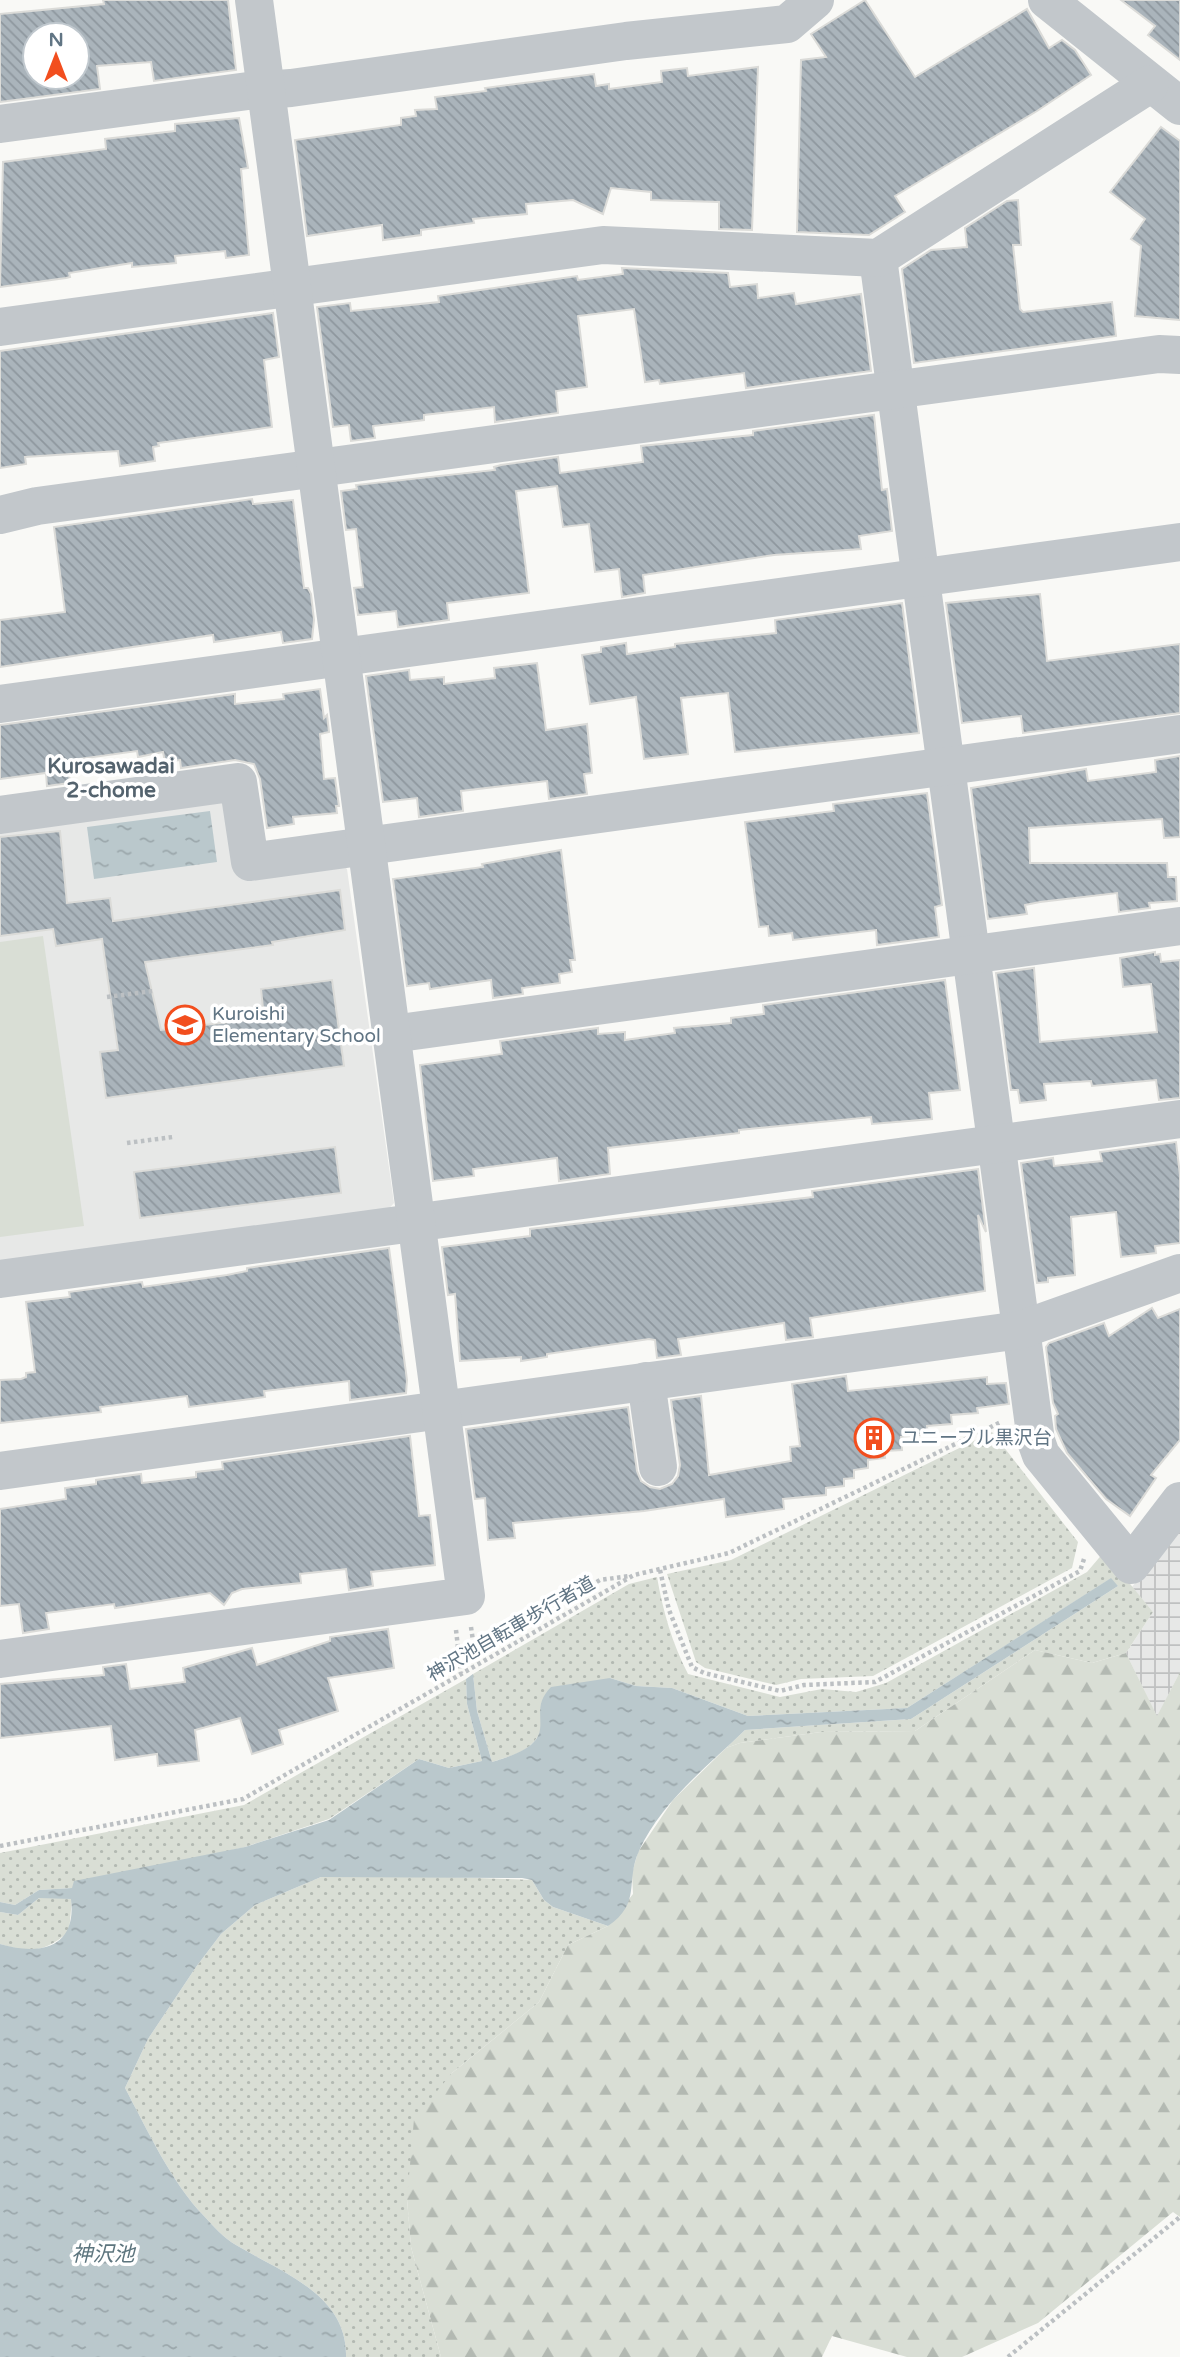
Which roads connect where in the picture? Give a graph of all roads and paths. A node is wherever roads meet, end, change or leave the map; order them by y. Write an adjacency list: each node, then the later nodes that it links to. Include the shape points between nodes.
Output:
1 (254, 0): 4 (street)
2 (815, 0): 4 (street, via 787,24)
3 (1047, 0): 5 (street)
4 (267, 90): 6 (street); 8 (street)
5 (1165, 95): 7 (street)
6 (0, 124)
7 (878, 258): 8 (street, via 603,245); 11 (street)
8 (293, 287): 9 (street); 12 (street)
9 (0, 327)
10 (1180, 355): 11 (street)
11 (895, 389): 12 (street); 15 (street)
12 (317, 469): 13 (street, via 37,506); 16 (street)
13 (0, 515)
14 (1180, 542): 15 (street)
15 (919, 577): 16 (street); 19 (street)
16 (341, 657): 17 (street); 21 (street)
17 (0, 704)
18 (1180, 734): 19 (street)
19 (945, 766): 21 (street); 23 (street)
20 (0, 815): 21 (street, via 238,782 250,862)
21 (367, 846): 26 (street)
22 (1180, 926): 23 (street)
23 (970, 954): 26 (street); 30 (street)
24 (153, 991): 25 (path)
25 (107, 997)
26 (392, 1034): 31 (street)
27 (1180, 1119): 30 (street)
28 (173, 1137): 29 (path)
29 (127, 1143)
30 (994, 1143): 31 (street); 34 (street)
31 (416, 1222): 33 (street); 36 (street)
32 (1180, 1273): 34 (street)
33 (0, 1279)
34 (1020, 1330): 35 (street); 37 (street)
35 (646, 1381): 36 (street); 39 (street)
36 (441, 1410): 40 (street); 47 (street, via 466,1596)
37 (1017, 1422): 38 (path, 神沢池自転車歩行者道); 38 (path); 41 (street, via 1131,1565)
38 (996, 1425): 43 (path, 神沢池自転車歩行者道, via 729,1553)
39 (658, 1467)
40 (0, 1471)
41 (1180, 1501)
42 (1086, 1553): 43 (path, via 1080,1571 875,1682 804,1685 780,1691 692,1667 669,1610)
43 (660, 1570): 44 (path, 神沢池自転車歩行者道)
44 (634, 1575): 45 (path, via 600,1580 493,1642 474,1648); 48 (path, 神沢池自転車歩行者道)
45 (470, 1614)
46 (457, 1640): 48 (path)
47 (0, 1659)
48 (461, 1673): 49 (path, 神沢池自転車歩行者道, via 243,1799)
49 (0, 1846)
50 (1180, 2217): 51 (path)
51 (1008, 2357)

